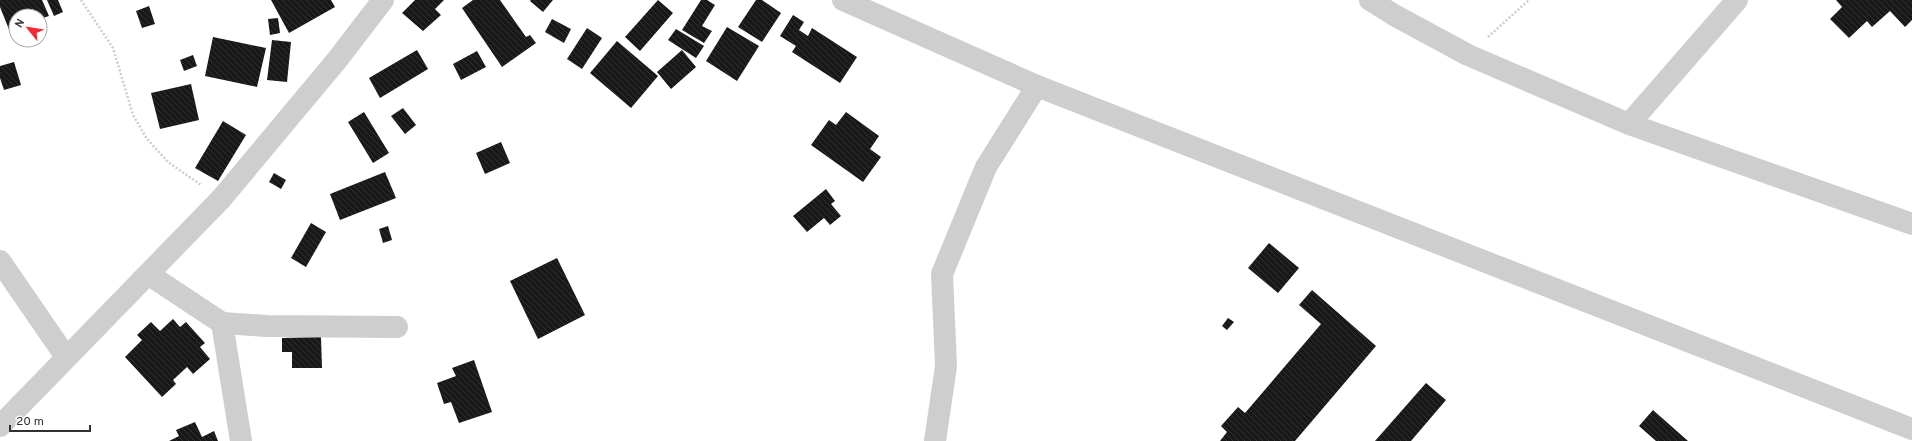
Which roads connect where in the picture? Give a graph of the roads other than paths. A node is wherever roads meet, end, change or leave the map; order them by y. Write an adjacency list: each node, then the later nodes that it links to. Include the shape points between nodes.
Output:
1 (384, 0): 9 (street, via 221,199)
2 (843, 0): 5 (street)
3 (1370, 0): 6 (street, via 1468,55)
4 (1737, 0): 6 (street)
5 (1038, 86): 14 (street); 16 (street, via 986,167 942,274 946,366)
6 (1629, 124): 7 (street)
7 (1912, 224)
8 (0, 261): 12 (street)
9 (148, 274): 10 (street); 12 (street)
10 (222, 323): 11 (street); 15 (street)
11 (397, 327)
12 (66, 357): 13 (street)
13 (0, 426)
14 (1912, 429)
15 (242, 441)
16 (935, 441)

